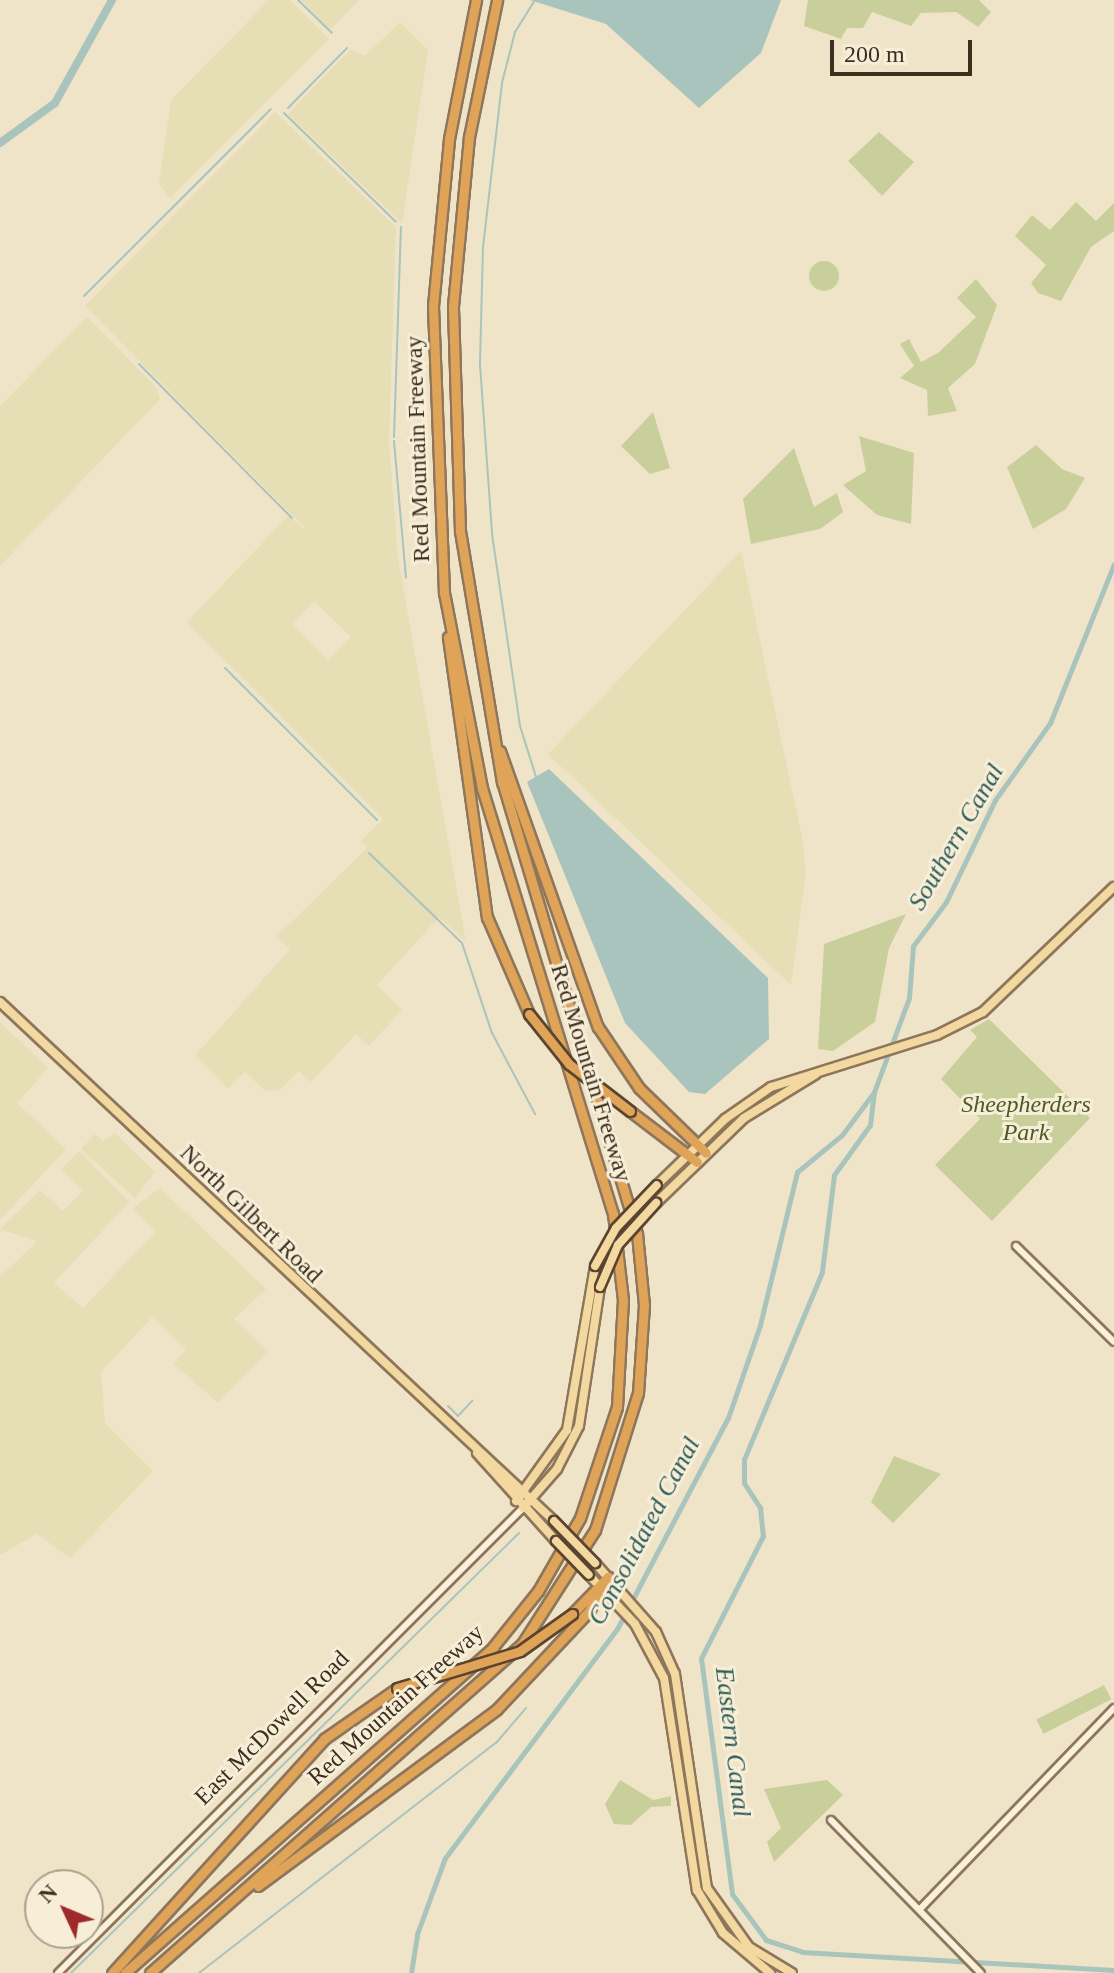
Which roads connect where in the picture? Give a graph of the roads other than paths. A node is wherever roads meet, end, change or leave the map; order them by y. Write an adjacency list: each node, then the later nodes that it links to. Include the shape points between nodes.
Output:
1 (476, 0): 3 (highway, Red Mountain Freeway, via 449,139 433,306)
2 (497, 0): 4 (highway, Red Mountain Freeway, via 469,137 452,369 460,531)
3 (444, 593): 9 (highway, bridge, via 487,917 529,1014 580,1074); 27 (highway, Red Mountain Freeway, via 490,815 613,1214 623,1300 617,1407 580,1518 498,1641)
4 (492, 729): 8 (highway, via 598,1027 639,1088); 23 (highway, Red Mountain Freeway, via 513,824 637,1234 644,1334 627,1444 584,1554 522,1644)
5 (1114, 887): 7 (main road, East McDowell Road, via 1003,998 962,1024)
6 (0, 1002): 14 (main road, North Gilbert Road)
7 (816, 1074): 8 (main road, East McDowell Road, via 803,1073 752,1098); 10 (main road, East McDowell Road, via 756,1109)
8 (698, 1145): 9 (main road, East McDowell Road); 10 (highway)
9 (689, 1153): 11 (highway); 15 (main road, East McDowell Road, bridge, via 616,1228 595,1266 567,1430)
10 (706, 1153): 11 (main road, East McDowell Road)
11 (697, 1162): 16 (main road, East McDowell Road, bridge, via 618,1245 600,1287 579,1426)
12 (1016, 1246): 13 (street)
13 (1114, 1342)
14 (477, 1453): 15 (main road, North Gilbert Road); 17 (main road, North Gilbert Road)
15 (524, 1491): 16 (main road, North Gilbert Road); 17 (main road, East McDowell Road)
16 (532, 1500): 17 (main road, East McDowell Road); 18 (main road, North Gilbert Road, bridge)
17 (518, 1507): 19 (main road, North Gilbert Road, bridge); 25 (street, East McDowell Road)
18 (608, 1577): 19 (highway); 30 (main road, North Gilbert Road, via 662,1641 677,1684 707,1888 749,1947)
19 (602, 1588): 23 (highway, via 490,1715); 26 (highway, bridge, via 520,1651 397,1688 324,1739); 29 (main road, North Gilbert Road, via 635,1624 669,1698 684,1844 697,1890 723,1933)
20 (1114, 1708): 22 (street)
21 (831, 1820): 22 (street)
22 (921, 1908): 24 (street)
23 (193, 1934): 28 (highway, Red Mountain Freeway)
24 (980, 1970)
25 (58, 1973)
26 (112, 1973)
27 (125, 1973)
28 (150, 1973)
29 (770, 1973)
30 (792, 1973)

